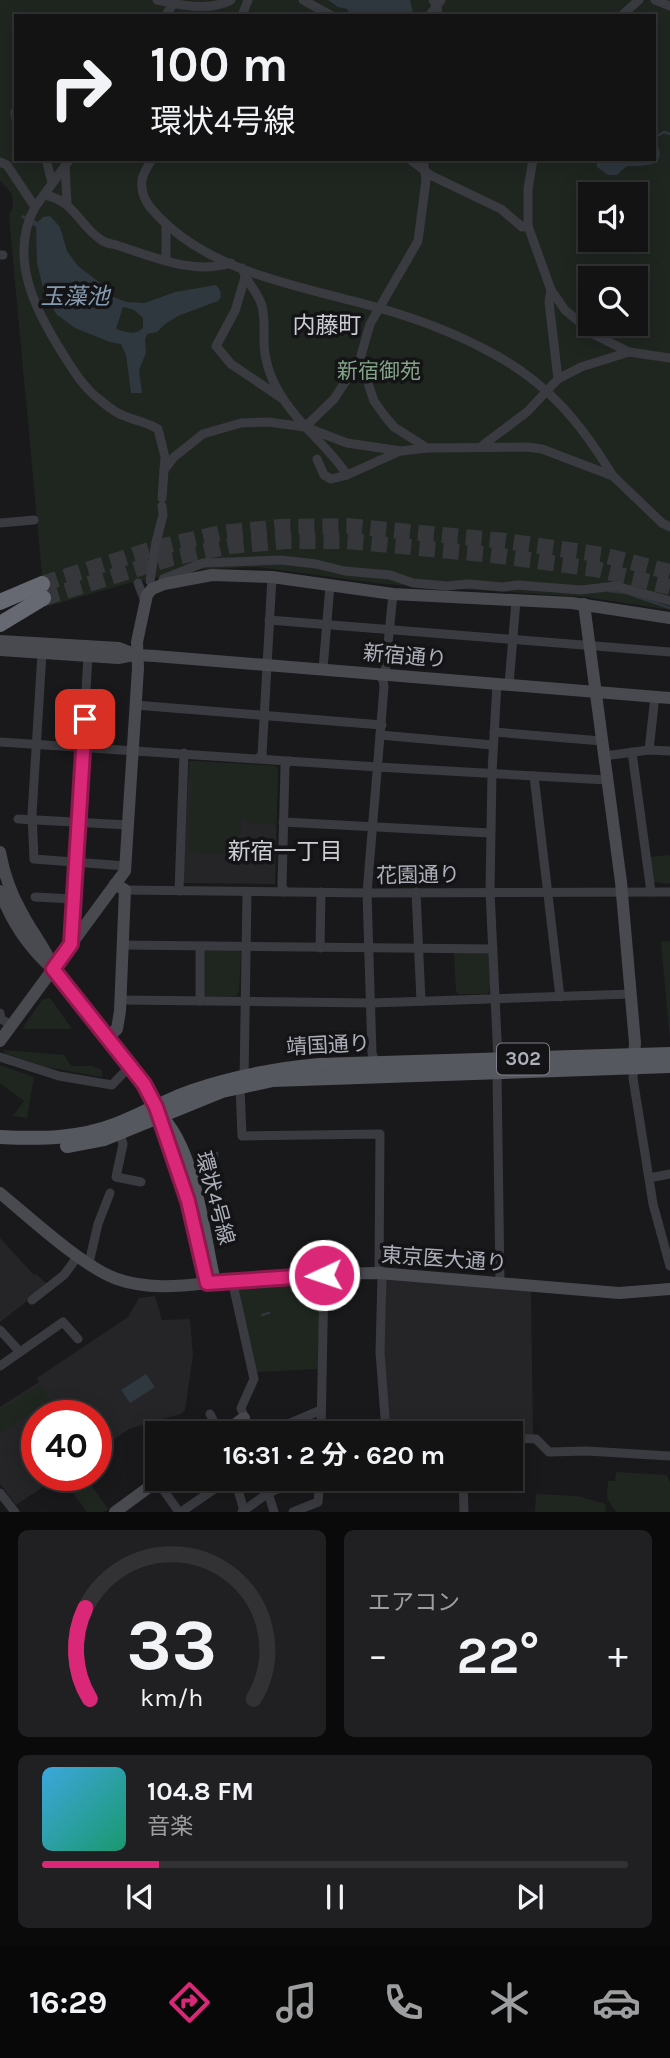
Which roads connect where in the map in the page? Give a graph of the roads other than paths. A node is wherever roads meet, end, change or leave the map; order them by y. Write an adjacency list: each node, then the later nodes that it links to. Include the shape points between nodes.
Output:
1 (157, 0): 6 (street)
2 (231, 0): 6 (street, via 199,7)
3 (303, 0): 8 (street)
4 (639, 0): 9 (street)
5 (655, 0): 7 (street)
6 (173, 2)
7 (670, 6)
8 (328, 14)
9 (623, 14)
10 (46, 161): 18 (street)
11 (151, 161): 22 (street, via 142,189 145,200)
12 (412, 161): 17 (street)
13 (423, 161): 17 (street)
14 (533, 161): 23 (street)
15 (0, 162): 21 (street, via 7,165)
16 (68, 162): 18 (street); 20 (street)
17 (424, 170): 23 (street); 28 (street, via 418,241)
18 (52, 183): 19 (street)
19 (45, 195): 20 (street); 21 (street)
20 (67, 203): 24 (street, via 105,243)
21 (35, 207): 40 (street, via 26,224 24,248 36,309 71,369 96,398 123,416 158,429)
22 (166, 224): 24 (street); 25 (street, via 196,247)
23 (528, 226): 27 (street)
24 (166, 261): 25 (street, via 196,266)
25 (231, 263): 26 (street)
26 (244, 272): 28 (street); 34 (street, via 262,307 267,361); 34 (street, via 235,311 216,346 231,365)
27 (551, 290): 29 (street, via 577,323); 32 (street)
28 (380, 308): 31 (street); 33 (street, via 465,339)
29 (629, 352): 30 (street); 32 (street, via 581,366)
30 (670, 358)
31 (360, 359): 35 (street, via 334,399); 37 (street, via 369,391 384,415 394,427)
32 (558, 379): 33 (street)
33 (547, 389): 36 (street, via 527,412); 42 (street, via 593,443)
34 (283, 399): 35 (street)
35 (305, 427): 38 (street, via 347,443); 40 (street, via 268,422 221,427 188,445); 41 (street)
36 (479, 447): 37 (street); 42 (street, via 542,449)
37 (428, 448): 38 (street)
38 (401, 451): 41 (street)
39 (317, 459): 41 (street, via 331,479)
40 (164, 470): 48 (street, via 163,515)
41 (347, 475)
42 (613, 476): 45 (street)
43 (34, 520): 44 (street)
44 (0, 523)
45 (670, 527)
46 (272, 578): 49 (street); 58 (street); 68 (street, via 212,575 152,589 145,597)
47 (163, 579): 53 (street, via 203,563 281,560 446,586 543,585 581,590 616,586)
48 (150, 581)
49 (330, 585): 51 (street); 60 (street)
50 (42, 591): 54 (highway); 56 (highway); 59 (highway)
51 (393, 594): 52 (street); 61 (street)
52 (516, 601): 55 (street); 62 (street)
53 (670, 601)
54 (0, 602)
55 (584, 604): 57 (street); 64 (street)
56 (0, 616)
57 (670, 618)
58 (269, 620): 60 (street); 70 (street)
59 (0, 624)
60 (327, 625): 61 (street); 71 (street)
61 (390, 629): 62 (street); 72 (street)
62 (513, 639): 64 (street); 73 (street)
63 (0, 641): 68 (street, 新宿通り, via 119,648)
64 (589, 646): 66 (street); 74 (street)
65 (0, 650): 67 (street, 新宿通り)
66 (670, 652)
67 (42, 653): 69 (street, 新宿通り); 84 (street)
68 (137, 655): 69 (street, 新宿通り); 70 (street, 新宿通り); 77 (street)
69 (88, 656): 86 (street)
70 (265, 665): 71 (street, 新宿通り); 78 (street)
71 (323, 669): 72 (street, 新宿通り)
72 (381, 674): 73 (street, 新宿通り); 79 (street)
73 (503, 683): 74 (street, 新宿通り); 80 (street)
74 (595, 692): 75 (street, 新宿通り); 82 (street)
75 (654, 696): 76 (street, 新宿通り); 88 (street)
76 (670, 698)
77 (135, 705): 78 (street); 87 (street)
78 (264, 715): 79 (street); 93 (street, via 262,755)
79 (382, 725): 81 (street)
80 (494, 732): 82 (street); 85 (street)
81 (380, 735): 85 (street); 95 (street)
82 (602, 741): 92 (street)
83 (0, 742): 84 (street)
84 (37, 744): 86 (street); 100 (street)
85 (493, 745): 96 (street)
86 (83, 746): 87 (street); 101 (street)
87 (133, 749): 91 (street); 103 (street)
88 (649, 750): 89 (street); 90 (street)
89 (670, 751)
90 (632, 752): 92 (street); 118 (street)
91 (184, 753): 93 (street); 110 (street)
92 (604, 756): 98 (street)
93 (258, 758): 94 (street)
94 (289, 761): 95 (street); 102 (street)
95 (377, 767): 96 (street); 104 (street)
96 (492, 773): 97 (street); 105 (street)
97 (534, 776): 98 (street); 112 (street)
98 (607, 780): 113 (street)
99 (18, 819): 100 (street)
100 (32, 820): 101 (street); 107 (street, via 34,859)
101 (79, 822): 103 (street); 107 (street)
102 (283, 822): 104 (street); 115 (street)
103 (128, 825): 108 (street)
104 (372, 828): 105 (street); 120 (street)
105 (490, 833): 111 (street)
106 (0, 852): 132 (street, via 12,894)
107 (76, 863): 108 (street); 123 (street)
108 (126, 866): 109 (street)
109 (120, 887): 110 (street, 花園通り); 124 (street); 125 (street)
110 (179, 891): 114 (street, 花園通り)
111 (490, 891): 112 (street, 花園通り); 117 (street, 花園通り); 131 (street)
112 (547, 891): 113 (street, 花園通り); 134 (street)
113 (622, 891): 118 (street, 花園通り); 133 (street)
114 (247, 892): 115 (street, 花園通り); 127 (street)
115 (285, 892): 116 (street, 花園通り)
116 (321, 892): 120 (street, 花園通り); 128 (street)
117 (416, 892): 120 (street, 花園通り); 130 (street)
118 (651, 892): 119 (street, 花園通り)
119 (670, 892)
120 (367, 893): 129 (street)
121 (1, 896): 132 (street, via 29,943)
122 (35, 897): 123 (street)
123 (74, 899): 124 (street)
124 (71, 944): 132 (street)
125 (123, 945): 126 (street); 136 (street)
126 (200, 947): 127 (street); 137 (street)
127 (246, 947): 128 (street); 138 (street)
128 (320, 948): 129 (street)
129 (369, 949): 130 (street); 140 (street)
130 (418, 949): 131 (street); 139 (street)
131 (492, 949): 135 (street)
132 (53, 969): 142 (street); 143 (street)
133 (631, 994): 134 (street); 147 (street)
134 (560, 997): 135 (street)
135 (495, 999): 139 (street); 149 (street)
136 (121, 1000): 137 (street); 143 (street, via 117,1029)
137 (200, 1001): 138 (street)
138 (245, 1002): 140 (street); 152 (street)
139 (421, 1002): 140 (street)
140 (371, 1003): 151 (street, via 372,1054)
141 (0, 1013): 142 (street)
142 (11, 1025): 144 (street)
143 (106, 1038): 148 (street)
144 (0, 1041)
145 (670, 1054): 147 (main road, 靖国通り / 302)
146 (0, 1057): 148 (street, via 59,1076 112,1085)
147 (634, 1062): 149 (main road, 靖国通り / 302); 150 (main road, 靖国通り / 302); 158 (street)
148 (130, 1066): 153 (street)
149 (497, 1066): 151 (main road, 靖国通り / 302); 167 (street)
150 (670, 1066)
151 (378, 1070): 152 (main road, 靖国通り / 302)
152 (242, 1082): 153 (main road, 靖国通り / 302); 164 (street, via 242,1136 380,1134)
153 (158, 1111): 154 (main road, 靖国通り / 302); 155 (main road, 靖国通り / 302, via 70,1137); 168 (main road, 環状4号線, via 171,1126 187,1165)
154 (120, 1133): 156 (main road, 靖国通り / 302, via 72,1146); 159 (street, via 123,1144 116,1177)
155 (0, 1137)
156 (0, 1146)
157 (670, 1174): 158 (street)
158 (649, 1178): 163 (street)
159 (141, 1182)
160 (0, 1193): 162 (street, 東京医大通り)
161 (110, 1193): 162 (street)
162 (83, 1259): 168 (street, 東京医大通り, via 116,1279 148,1286); 170 (street)
163 (670, 1266)
164 (379, 1273): 165 (street, 東京医大通り); 167 (street, 東京医大通り); 183 (street)
165 (324, 1275): 166 (street, 東京医大通り); 175 (street)
166 (232, 1280): 168 (street, 東京医大通り); 177 (street, via 254,1379 242,1408)
167 (500, 1282): 169 (street, 東京医大通り, via 620,1293)
168 (211, 1283)
169 (670, 1289)
170 (32, 1300)
171 (0, 1330): 173 (street)
172 (78, 1339): 173 (street, via 63,1322)
173 (20, 1352): 174 (street)
174 (1, 1364)
175 (321, 1410): 181 (street); 182 (street)
176 (210, 1414): 178 (street)
177 (244, 1418): 179 (street); 180 (street)
178 (214, 1421)
179 (239, 1421)
180 (245, 1421)
181 (295, 1421)
182 (321, 1421)
183 (385, 1421)
184 (523, 1438): 185 (street, via 536,1439 549,1452)
185 (670, 1456)
186 (145, 1490): 197 (street)
187 (166, 1491): 198 (street)
188 (211, 1491): 198 (street)
189 (237, 1491): 195 (street)
190 (273, 1491): 194 (street)
191 (319, 1491): 200 (street, via 318,1502)
192 (463, 1491): 201 (street)
193 (0, 1493): 196 (street)
194 (268, 1493): 195 (street); 199 (street)
195 (243, 1511)
196 (15, 1512)
197 (115, 1512)
198 (180, 1512)
199 (274, 1512)
200 (293, 1512)
201 (464, 1512)

